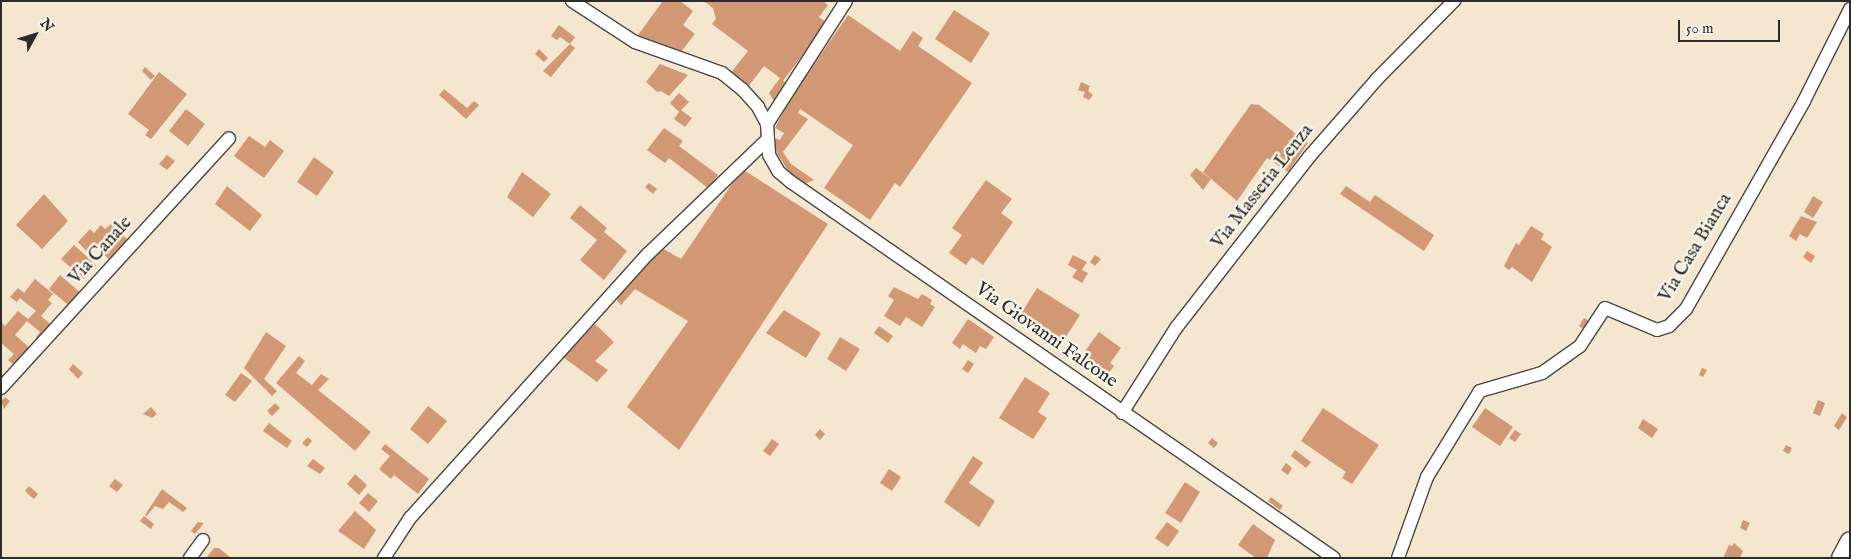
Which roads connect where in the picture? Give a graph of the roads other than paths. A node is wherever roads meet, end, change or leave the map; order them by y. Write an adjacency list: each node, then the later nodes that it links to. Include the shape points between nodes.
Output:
1 (572, 1): 5 (street, via 635,42 722,74 742,89)
2 (846, 1): 5 (street)
3 (1454, 1): 9 (street, Via Masseria Lenza, via 1377,79 1309,157 1176,328)
4 (1850, 9): 15 (street, Via Casa Bianca, via 1804,101 1686,310 1668,326 1657,330 1605,308 1580,346 1542,373 1480,391 1427,477)
5 (767, 124): 7 (street, Via Giovanni Falcone)
6 (229, 138): 8 (street, Via Canale)
7 (767, 140): 9 (street, Via Giovanni Falcone, via 769,155 779,172 791,182); 13 (street, via 648,254 417,511)
8 (1, 388)
9 (1122, 413): 14 (street, Via Giovanni Falcone)
10 (203, 540): 12 (street)
11 (1850, 541): 16 (street)
12 (190, 558)
13 (384, 558)
14 (1334, 558)
15 (1398, 558)
16 (1841, 558)

